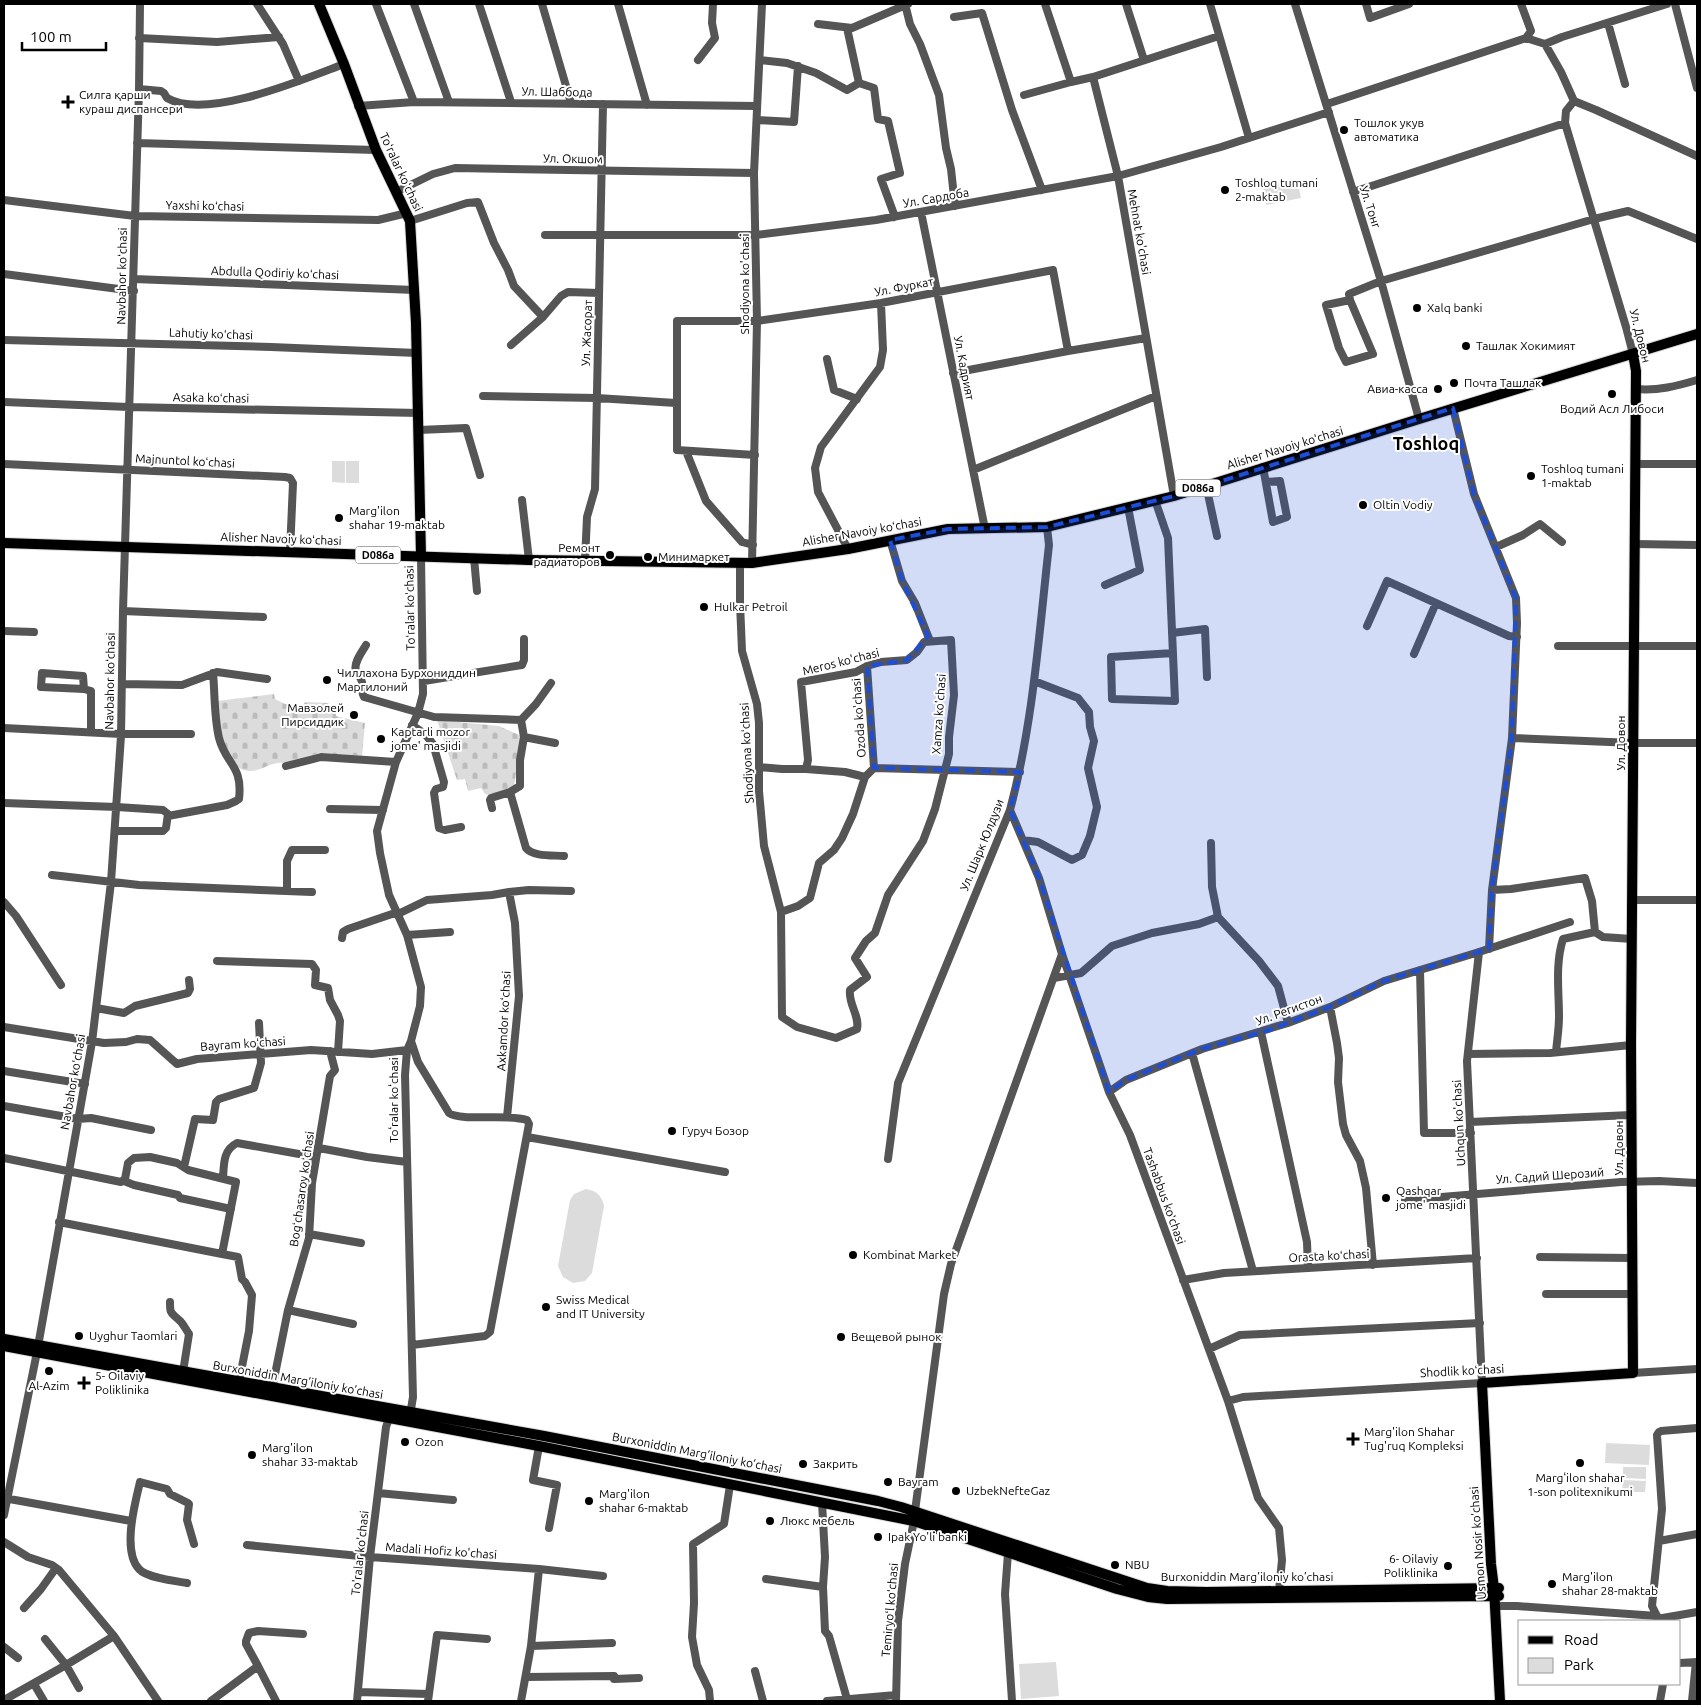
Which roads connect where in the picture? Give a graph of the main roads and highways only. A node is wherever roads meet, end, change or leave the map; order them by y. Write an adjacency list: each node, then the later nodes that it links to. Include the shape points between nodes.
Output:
1 (319, 4): 5 (main road, Toʻralar koʻchasi, via 376,150 408,217 415,290)
2 (1697, 334): 3 (main road, Alisher Navoiy koʻchasi / D086a)
3 (1633, 354): 5 (main road, Alisher Navoiy koʻchasi / D086a, via 1174,496 1047,527 948,529 752,563); 9 (main road, Ул. Довон, via 1636,371 1631,1045)
4 (4, 542): 5 (main road, Alisher Navoiy koʻchasi / D086a)
5 (421, 556)
6 (4, 1339): 8 (main road, Burxoniddin Marg’iloniy ko’chasi)
7 (4, 1346): 8 (main road, Burxoniddin Marg’iloniy ko’chasi)
8 (37, 1349): 11 (main road, Burxoniddin Marg’iloniy ko’chasi); 11 (main road, Burxoniddin Marg’iloniy ko’chasi, via 272,1388)
9 (1633, 1373): 10 (main road, Shodlik koʻchasi)
10 (1482, 1383): 15 (main road, Usmon Nosir ko‘chasi, via 1491,1564)
11 (390, 1414): 12 (main road, Burxoniddin Marg’iloniy ko’chasi)
12 (410, 1417): 13 (main road, Burxoniddin Marg’iloniy ko’chasi, via 730,1485); 13 (main road, Burxoniddin Marg’iloniy ko’chasi, via 756,1477 878,1501)
13 (914, 1516): 14 (main road, Burxoniddin Marg’iloniy ko’chasi, via 1147,1588); 14 (main road, Burxoniddin Marg’iloniy ko’chasi, via 1008,1553 1148,1597 1167,1600)
14 (1278, 1595): 15 (main road, Burxoniddin Marg’iloniy ko’chasi)
15 (1497, 1597): 16 (main road, Usmon Nosir ko‘chasi); 17 (main road, Usmon Nosir ko‘chasi)
16 (1500, 1701)
17 (1506, 1701)

